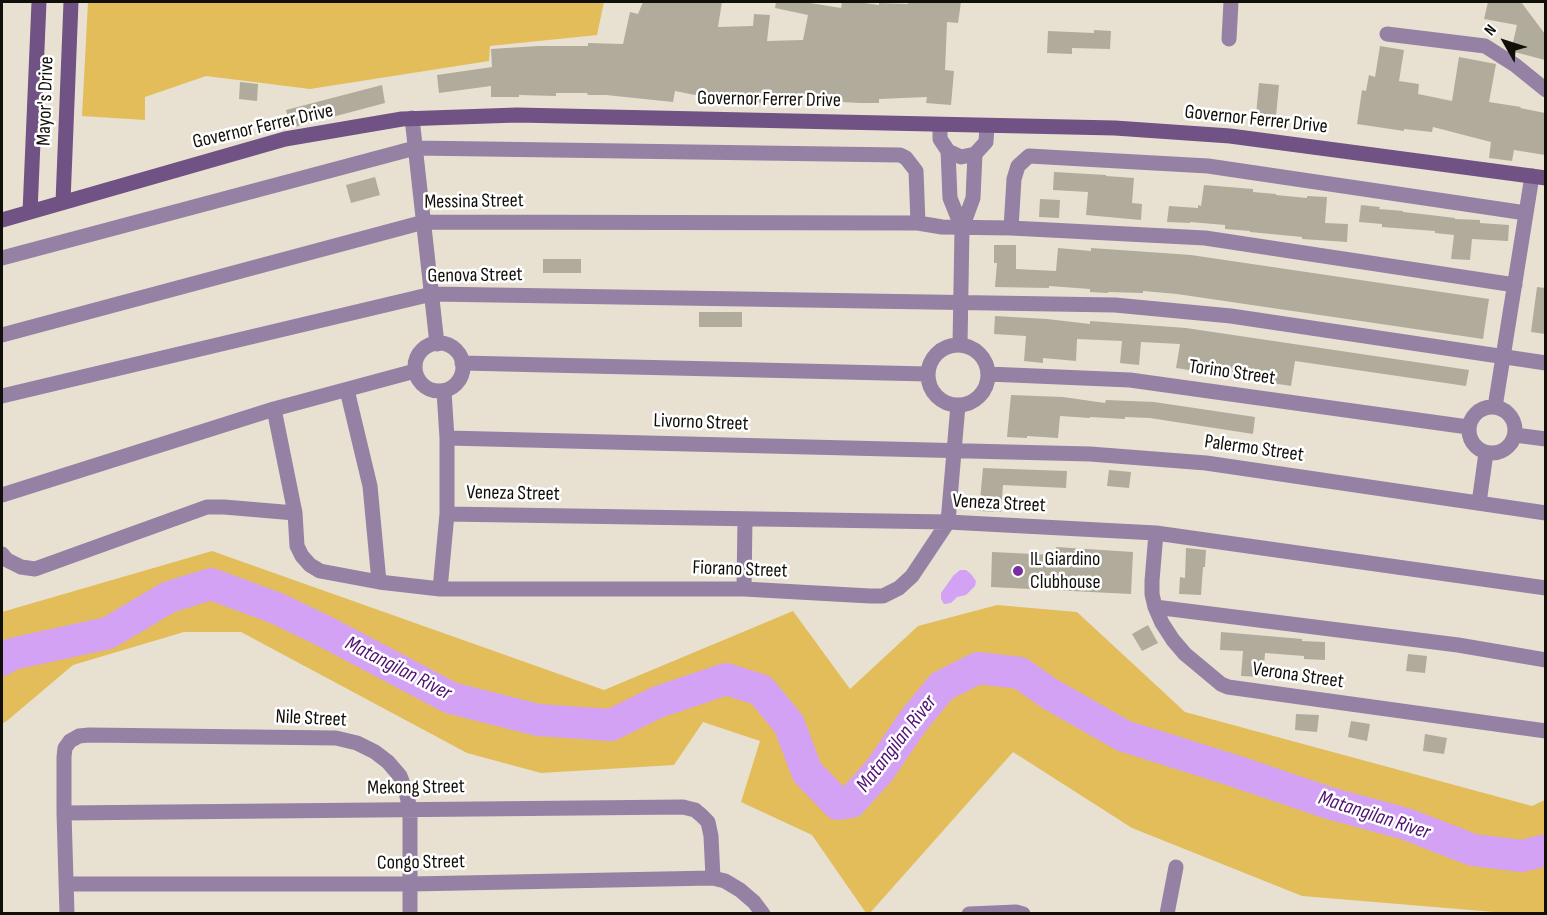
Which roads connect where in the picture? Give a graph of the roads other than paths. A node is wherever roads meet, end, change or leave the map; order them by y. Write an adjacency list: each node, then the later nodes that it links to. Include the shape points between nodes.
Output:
1 (39, 2): 15 (main road, Mayor's Drive)
2 (71, 2): 14 (main road, Mayor's Drive)
3 (1231, 2): 5 (street)
4 (1387, 34): 6 (street, via 1485,46)
5 (1229, 39)
6 (1545, 90)
7 (412, 118): 8 (main road, Governor Ferrer Drive, via 517,115); 10 (street); 14 (main road, Governor Ferrer Drive, via 285,139)
8 (940, 125): 9 (main road, Governor Ferrer Drive); 11 (street, via 940,139)
9 (987, 126): 12 (street, via 986,142); 13 (main road, Governor Ferrer Drive, via 1115,128 1230,136)
10 (415, 148): 18 (street); 19 (street, via 900,155 916,171); 22 (street)
11 (948, 152): 12 (street, via 961,157); 20 (street, via 950,198)
12 (975, 154): 20 (street, via 973,198)
13 (1539, 177): 16 (street)
14 (63, 202): 15 (main road, Governor Ferrer Drive)
15 (30, 212): 17 (main road, Governor Ferrer Drive)
16 (1526, 213): 21 (street, via 1208,166 1029,156 1017,166); 23 (street)
17 (2, 220)
18 (424, 222): 19 (street, Messina Street); 24 (street); 26 (street, Messina Street)
19 (918, 223): 20 (street, Messina Street)
20 (962, 228): 21 (street, Messina Street); 25 (street)
21 (1011, 228): 23 (street, Messina Street, via 1205,238)
22 (2, 258)
23 (1515, 285): 29 (street)
24 (432, 294): 25 (street, Genova Street); 27 (street); 37 (street, Genova Street)
25 (961, 303): 28 (street); 29 (street, Genova Street, via 1115,305 1219,315)
26 (2, 335)
27 (437, 344): 30 (street, via 451,346); 32 (street, via 418,356)
28 (960, 345): 33 (street, via 938,352); 34 (street, via 980,354)
29 (1503, 358): 31 (street, Genova Street); 39 (street)
30 (462, 363): 33 (street); 36 (street, via 459,381)
31 (1545, 363)
32 (415, 371): 35 (street); 36 (street, via 422,384)
33 (928, 374): 38 (street, via 936,396)
34 (988, 374): 38 (street, via 979,396); 41 (street, Torino Street, via 1130,380)
35 (347, 390): 40 (street); 56 (street, via 370,486)
36 (444, 391): 43 (street)
37 (2, 396)
38 (958, 405): 45 (street, Fiorano Street)
39 (1495, 407): 41 (street, via 1478,411); 42 (street, via 1511,417)
40 (274, 409): 47 (street); 49 (street, Fiorano Street)
41 (1468, 427): 46 (street, via 1474,446)
42 (1515, 435): 44 (street); 46 (street, via 1504,450)
43 (447, 438): 45 (street, Livorno Street); 51 (street)
44 (1545, 440)
45 (954, 451): 48 (street, Palermo Street, via 1090,454 1206,463); 53 (street, Fiorano Street)
46 (1486, 453): 48 (street)
47 (2, 495)
48 (1479, 503): 50 (street, Palermo Street)
49 (295, 513): 55 (street, via 207,507 35,569 21,567); 56 (street, Fiorano Street, via 297,546 310,565 320,571)
50 (1545, 513)
51 (447, 514): 52 (street, Veneza Street); 58 (street)
52 (745, 519): 53 (street, Veneza Street); 59 (street)
53 (948, 522): 54 (street, Veneza Street); 59 (street, Fiorano Street, via 912,576 884,596)
54 (1156, 533): 57 (street, Veneza Street); 60 (street, Verona Street, via 1152,581)
55 (2, 554)
56 (379, 582): 58 (street, Fiorano Street)
57 (1545, 588)
58 (440, 589): 59 (street, Fiorano Street)
59 (744, 589)
60 (1155, 607): 61 (street, via 1458,645); 62 (street, Verona Street, via 1185,654 1228,687)
61 (1545, 660)
62 (1545, 731)
63 (410, 809): 64 (street, Mekong Street); 64 (street, Nile Street, via 400,776 388,762 357,743 336,738 89,735 70,741 66,748); 66 (street, Mekong Street, via 683,807 695,810 708,822); 67 (street, Nile Street)
64 (63, 813): 68 (street)
65 (1176, 867): 74 (street)
66 (713, 878): 67 (street, Congo Street); 71 (street, Congo Street, via 740,890)
67 (411, 884): 68 (street, Congo Street); 70 (street, Nile Street)
68 (66, 885): 69 (street)
69 (67, 914)
70 (410, 914)
71 (763, 914)
72 (969, 914): 73 (street)
73 (1023, 914)
74 (1167, 914)

